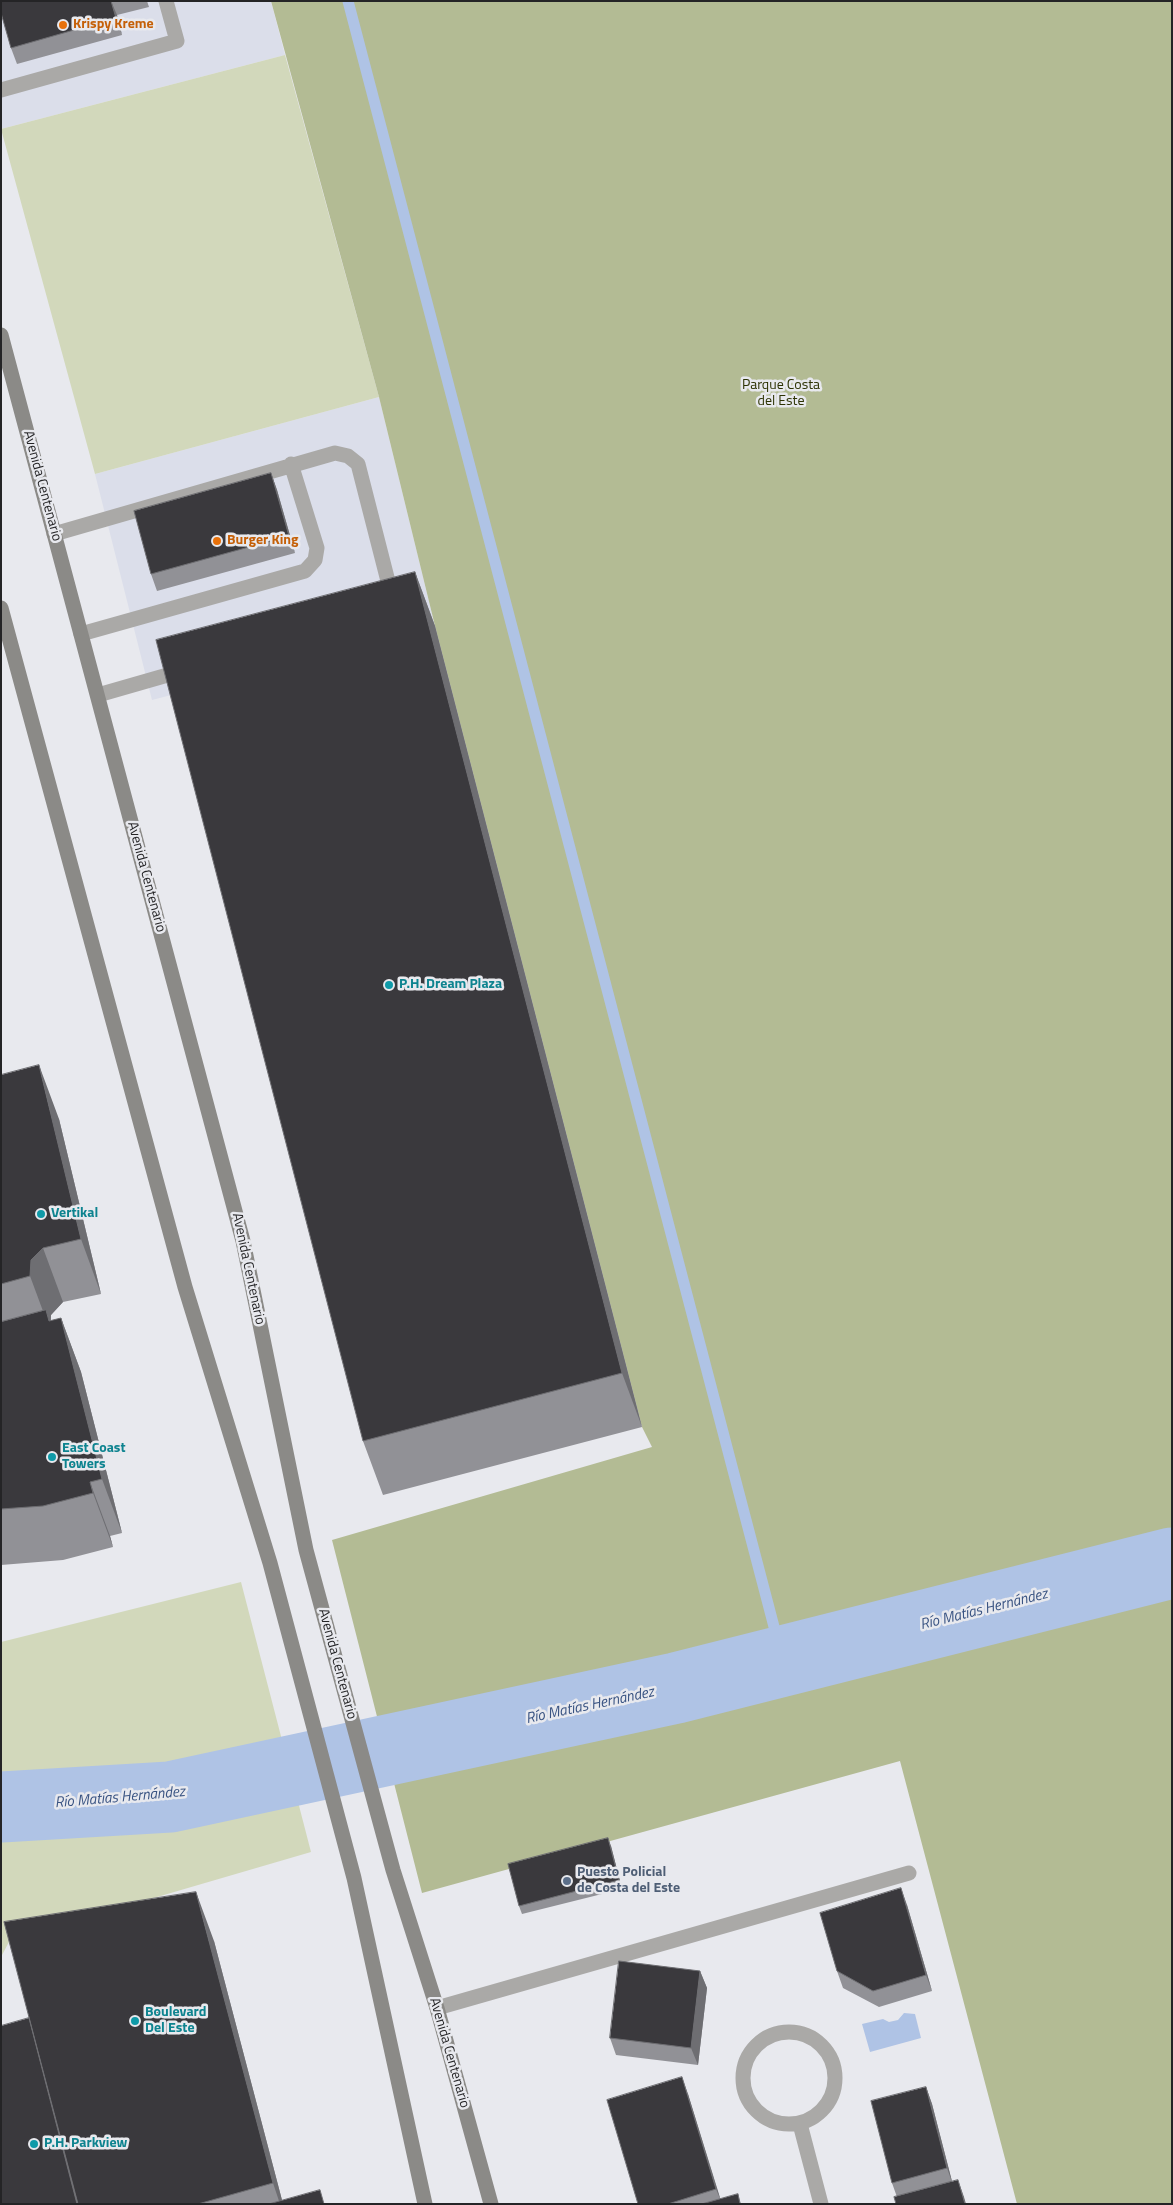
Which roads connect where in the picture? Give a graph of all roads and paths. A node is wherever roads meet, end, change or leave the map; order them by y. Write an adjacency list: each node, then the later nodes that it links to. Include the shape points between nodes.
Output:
1 (166, 1): 2 (street, via 177,41)
2 (1, 90)
3 (1, 335): 5 (main road, Avenida Centenario)
4 (292, 464): 5 (street); 7 (street, via 335,453 348,456 358,464 391,594 387,608); 8 (street, via 317,548 315,560 305,570)
5 (54, 534): 8 (main road, Avenida Centenario)
6 (1, 608): 14 (main road, via 185,1287 270,1563 354,1878)
7 (380, 611)
8 (81, 634): 10 (main road, Avenida Centenario)
9 (202, 665): 10 (street)
10 (98, 695): 12 (main road, Avenida Centenario, via 243,1241 306,1550 393,1870)
11 (909, 1873): 12 (street)
12 (437, 2008): 15 (main road, Avenida Centenario)
13 (800, 2124): 13 (street, via 826,2106 835,2076 831,2060 810,2037 795,2032 779,2033 765,2038 750,2054 743,2074 744,2089 759,2114 771,2121); 16 (street)
14 (425, 2204)
15 (491, 2204)
16 (821, 2204)

